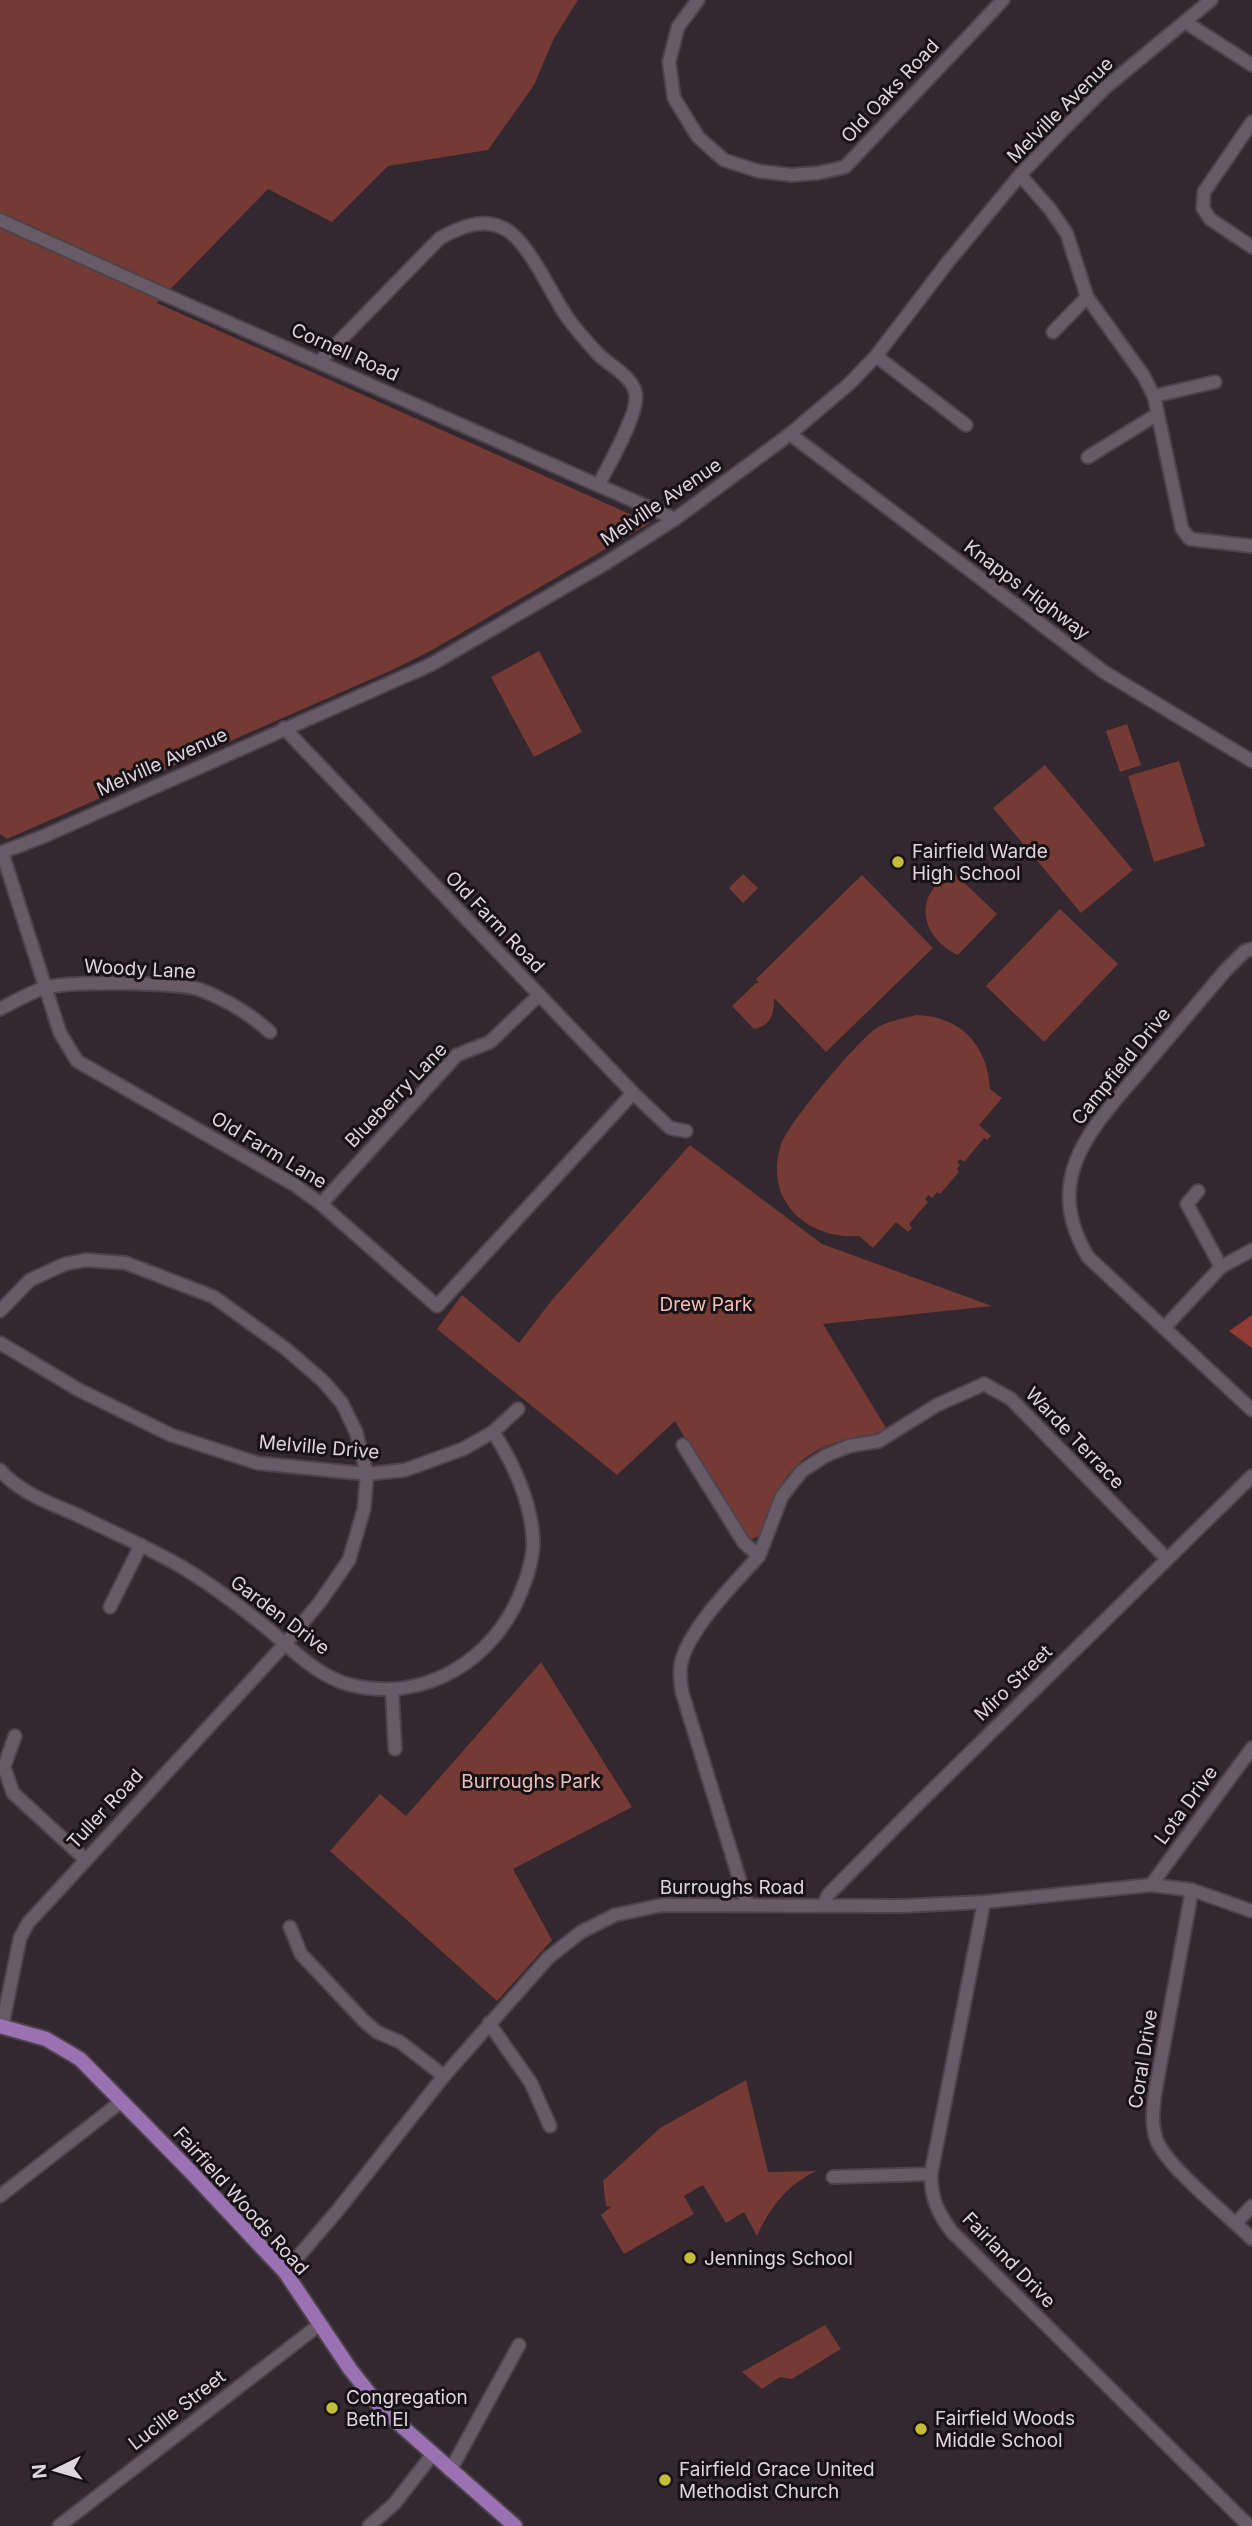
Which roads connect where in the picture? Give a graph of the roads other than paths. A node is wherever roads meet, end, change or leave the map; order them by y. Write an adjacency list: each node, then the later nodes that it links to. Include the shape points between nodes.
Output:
1 (698, 0): 2 (street, Old Oaks Road, via 678,27 669,62 674,98 698,137 724,160 758,172 792,175 845,167)
2 (1003, 0)
3 (1211, 0): 4 (street, Melville Avenue)
4 (1185, 22): 5 (street); 7 (street, Melville Avenue, via 1107,87)
5 (1252, 65)
6 (1252, 122): 9 (street, via 1203,192 1203,208 1210,219)
7 (1020, 176): 10 (street, via 1067,234); 12 (street, Melville Avenue)
8 (0, 220): 13 (street, Cornell Road)
9 (1252, 247)
10 (1087, 297): 11 (street); 15 (street)
11 (1054, 332)
12 (876, 356): 17 (street); 18 (street, Melville Avenue)
13 (319, 362): 20 (street, Cornell Road); 20 (street, via 440,238 480,223 502,227 524,245 567,318 636,392 636,408)
14 (1215, 382): 15 (street)
15 (1154, 396): 16 (street)
16 (1156, 415): 19 (street); 22 (street, via 1182,530 1190,539)
17 (967, 425)
18 (790, 434): 21 (street, Melville Avenue); 24 (street, Knapps Highway, via 1096,666)
19 (1087, 457)
20 (599, 484): 21 (street, Cornell Road)
21 (675, 519): 23 (street, Melville Avenue, via 430,665)
22 (1252, 546)
23 (284, 728): 25 (street, Melville Avenue); 28 (street, Old Farm Road)
24 (1252, 761)
25 (1, 852): 27 (street, Old Farm Lane)
26 (1252, 949): 38 (street, Campfield Drive, via 1225,971 1088,1133 1073,1166 1070,1215 1076,1237 1088,1256)
27 (44, 988): 29 (street, Woody Lane); 30 (street, Woody Lane, via 157,985 198,989 250,1014); 34 (street, Old Farm Lane, via 60,1033 77,1061)
28 (539, 995): 31 (street, Old Farm Road); 34 (street, Blueberry Lane, via 490,1042 457,1055)
29 (0, 1009)
30 (270, 1032)
31 (633, 1093): 32 (street, Old Farm Road, via 670,1128); 34 (street, Old Farm Lane, via 437,1306)
32 (686, 1131)
33 (1198, 1191): 36 (street, via 1187,1203)
34 (321, 1204)
35 (1252, 1250): 36 (street)
36 (1221, 1268): 38 (street)
37 (0, 1311): 45 (street, via 30,1280 86,1260 126,1264 214,1297 323,1381 342,1403)
38 (1164, 1328): 41 (street, Campfield Drive)
39 (0, 1343): 45 (street, Melville Drive, via 79,1390 171,1435 257,1462)
40 (519, 1409): 42 (street, Melville Drive)
41 (1252, 1410)
42 (493, 1433): 45 (street, Melville Drive, via 434,1461); 52 (street, Garden Drive, via 524,1493 534,1541 528,1575 516,1605 478,1655 450,1675 418,1687)
43 (683, 1445): 48 (street, via 744,1543)
44 (0, 1470): 47 (street, Garden Drive, via 19,1488)
45 (368, 1474): 51 (street, Tuller Road, via 364,1509 349,1560)
46 (1252, 1476): 49 (street, Miro Street)
47 (141, 1545): 50 (street); 51 (street, Garden Drive, via 212,1587)
48 (759, 1556): 49 (street, Warde Terrace, via 782,1496 802,1471 849,1446 879,1441 937,1405 984,1384 1011,1399); 60 (street, Warde Terrace, via 690,1641 680,1678)
49 (1167, 1559): 61 (street, Miro Street, via 909,1813 828,1895)
50 (110, 1607)
51 (285, 1644): 52 (street, Garden Drive, via 318,1670 350,1685); 56 (street, Tuller Road)
52 (392, 1689): 55 (street)
53 (15, 1736): 56 (street, via 4,1767 13,1793)
54 (1252, 1748): 57 (street, Lota Drive)
55 (395, 1749)
56 (85, 1859): 65 (street, Tuller Road, via 20,1938)
57 (1151, 1885): 58 (street, Burroughs Road); 59 (street, Burroughs Road)
58 (1192, 1890): 62 (street, Burroughs Road); 73 (street, Coral Drive, via 1153,2119 1156,2139 1169,2160)
59 (984, 1902): 61 (street, Burroughs Road); 69 (street, Fairland Drive)
60 (747, 1904): 61 (street, Burroughs Road); 64 (street, Burroughs Road, via 662,1905 615,1915 581,1932 548,1958)
61 (823, 1906)
62 (1252, 1911)
63 (290, 1927): 66 (street, via 301,1954 365,2022)
64 (489, 2024): 66 (street, Burroughs Road); 68 (street, via 531,2083)
65 (1, 2026): 67 (main road, Fairfield Woods Road, via 46,2039 80,2059)
66 (444, 2076): 75 (street, Burroughs Road)
67 (122, 2101): 71 (street); 75 (main road, Fairfield Woods Road)
68 (550, 2126)
69 (931, 2174): 70 (street); 83 (street, Fairland Drive, via 937,2211 952,2232)
70 (833, 2177)
71 (0, 2196)
72 (1252, 2206): 73 (street)
73 (1236, 2223): 74 (street, Coral Drive)
74 (1252, 2239)
75 (285, 2272): 76 (main road, Fairfield Woods Road)
76 (319, 2325): 78 (main road, Fairfield Woods Road, via 381,2407); 80 (street, Lucille Street)
77 (519, 2346): 79 (street)
78 (432, 2455): 79 (main road, Fairfield Woods Road); 81 (street, via 395,2503)
79 (450, 2471): 82 (main road, Fairfield Woods Road)
80 (59, 2526)
81 (369, 2526)
82 (515, 2526)
83 (1249, 2526)

